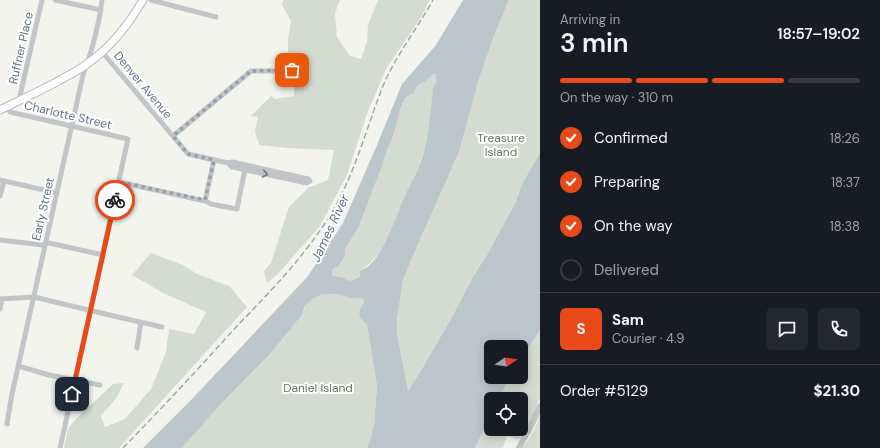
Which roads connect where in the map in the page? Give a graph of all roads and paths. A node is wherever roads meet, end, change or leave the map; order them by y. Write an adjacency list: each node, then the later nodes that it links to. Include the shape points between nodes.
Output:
1 (42, 0): 11 (street, Ruffner Place)
2 (55, 0): 6 (street)
3 (102, 0): 6 (street, Early Street)
4 (143, 0): 8 (main road, via 133,16)
5 (151, 0): 7 (street)
6 (101, 10): 9 (street, Early Street)
7 (216, 17)
8 (102, 52): 9 (main road); 15 (street, Denver Avenue)
9 (87, 64): 11 (main road); 14 (street, Early Street)
10 (292, 70): 15 (street, via 251,71)
11 (19, 100): 12 (main road)
12 (7, 106): 13 (main road); 14 (street, Charlotte Street, via 10,112)
13 (0, 110)
14 (72, 126): 20 (street, Charlotte Street, via 128,139); 21 (street, Early Street)
15 (173, 136): 16 (street, Denver Avenue, via 188,154)
16 (214, 160): 17 (street, Denver Avenue); 23 (street)
17 (228, 163): 18 (street, Denver Avenue, via 232,167); 18 (street, Denver Avenue, one-way to 17, via 307,183 310,181 233,162)
18 (245, 169): 23 (street, via 237,209 211,204)
19 (2, 180): 21 (street); 22 (street)
20 (119, 182): 23 (street); 26 (street)
21 (57, 193): 25 (street, Early Street)
22 (0, 196)
23 (205, 200)
24 (0, 240): 25 (street)
25 (45, 244): 26 (street); 27 (street, Early Street)
26 (103, 256): 30 (street)
27 (34, 297): 28 (street); 30 (street); 34 (street, Early Street)
28 (1, 299): 29 (street)
29 (0, 309)
30 (90, 311): 31 (street); 35 (street)
31 (141, 322): 32 (street); 33 (street)
32 (162, 327)
33 (136, 348)
34 (18, 366): 35 (street); 38 (street, Early Street)
35 (74, 380): 36 (street); 39 (street)
36 (100, 385)
37 (540, 406): 40 (street)
38 (7, 424)
39 (60, 448)
40 (519, 448)

